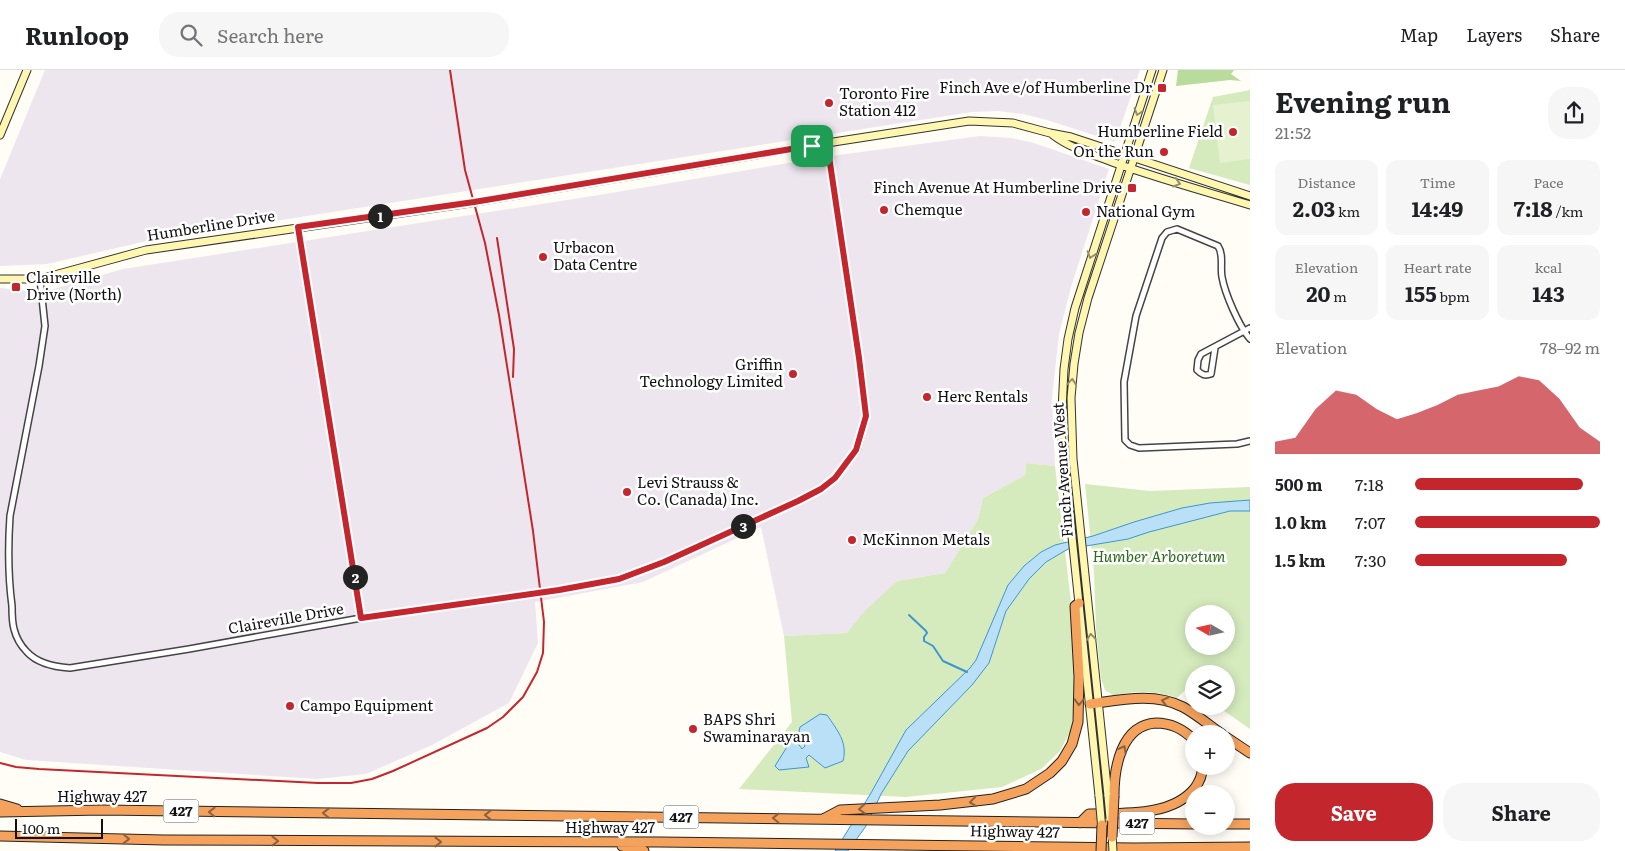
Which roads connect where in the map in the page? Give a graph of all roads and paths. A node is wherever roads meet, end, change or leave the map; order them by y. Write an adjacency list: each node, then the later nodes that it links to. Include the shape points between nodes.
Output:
1 (27, 70): 5 (main road)
2 (1152, 70): 7 (main road, Finch Avenue West, one-way to 7)
3 (1163, 70): 8 (main road, Finch Avenue West)
4 (1050, 133): 6 (main road, Humberline Drive, via 1013,123 969,121); 7 (main road, Humberline Drive); 9 (main road, Humberline Drive, via 1062,142)
5 (0, 135)
6 (827, 143): 13 (main road, Humberline Drive, via 474,202); 24 (street, Claireville Drive, via 866,416 856,450 835,478 798,501 619,579)
7 (1124, 155): 8 (main road, Humberline Drive); 9 (main road, Finch Avenue West)
8 (1134, 158): 10 (main road, Finch Avenue West); 11 (main road, Humberline Drive)
9 (1121, 165): 10 (main road, Humberline Drive); 21 (main road, Finch Avenue West, one-way to 21, via 1075,308 1066,354 1061,431)
10 (1130, 168): 12 (main road, Humberline Drive, one-way to 12); 21 (main road, Finch Avenue West, one-way to 10, via 1071,421 1075,356 1088,298)
11 (1250, 196)
12 (1250, 205)
13 (298, 227): 15 (main road, Humberline Drive, via 146,250); 24 (street)
14 (0, 279): 15 (main road, Humberline Drive)
15 (40, 279): 24 (street, Claireville Drive, via 45,326 9,535 13,627 28,653 53,667 70,668)
16 (1250, 328): 17 (street)
17 (1244, 332): 18 (street); 19 (street); 20 (street, via 1222,278 1218,246 1177,229 1167,232 1162,238 1136,316 1124,382 1125,440 1139,448)
18 (1250, 339)
19 (1215, 348): 19 (street, via 1201,354 1198,360 1201,374 1211,374)
20 (1250, 441)
21 (1075, 519): 22 (main road, Finch Avenue West)
22 (1080, 570): 23 (main road, Finch Avenue West); 25 (main road, Finch Avenue West, one-way to 22)
23 (1079, 603): 25 (main road, Finch Avenue West); 35 (highway, one-way to 35, via 1075,606 1078,722 1072,744 1050,773 1026,789 1008,796 968,803 840,810)
24 (361, 618)
25 (1094, 703): 26 (highway, one-way to 25, via 1167,701 1143,698); 31 (main road, Finch Avenue West); 40 (main road, Finch Avenue West, bridge)
26 (1209, 725)
27 (1185, 731): 31 (highway, one-way to 27, via 1119,755 1136,730 1149,724 1167,723)
28 (1235, 743): 29 (highway)
29 (1250, 753)
30 (1202, 775): 36 (highway, via 1184,800 1171,806 1139,813 1089,814)
31 (1111, 796): 42 (highway, bridge)
32 (0, 804): 33 (highway)
33 (24, 811): 34 (highway, Highway 427 / 427); 35 (highway, Highway 427 / 427, one-way to 33)
34 (0, 812)
35 (825, 818): 36 (highway, Highway 427 / 427)
36 (1080, 822): 37 (highway, Highway 427 / 427)
37 (1185, 824)
38 (1235, 824): 39 (highway)
39 (1250, 824)
40 (1102, 825): 47 (highway, bridge); 48 (main road, Finch Avenue West, bridge)
41 (4, 836): 43 (highway, Highway 427 / 427, one-way to 43)
42 (1112, 837): 49 (main road, bridge)
43 (610, 843): 45 (highway, Highway 427 / 427); 46 (highway)
44 (1250, 847): 45 (highway, Highway 427 / 427)
45 (1134, 848): 49 (highway)
46 (644, 851)
47 (1101, 851)
48 (1105, 851)
49 (1114, 851)

